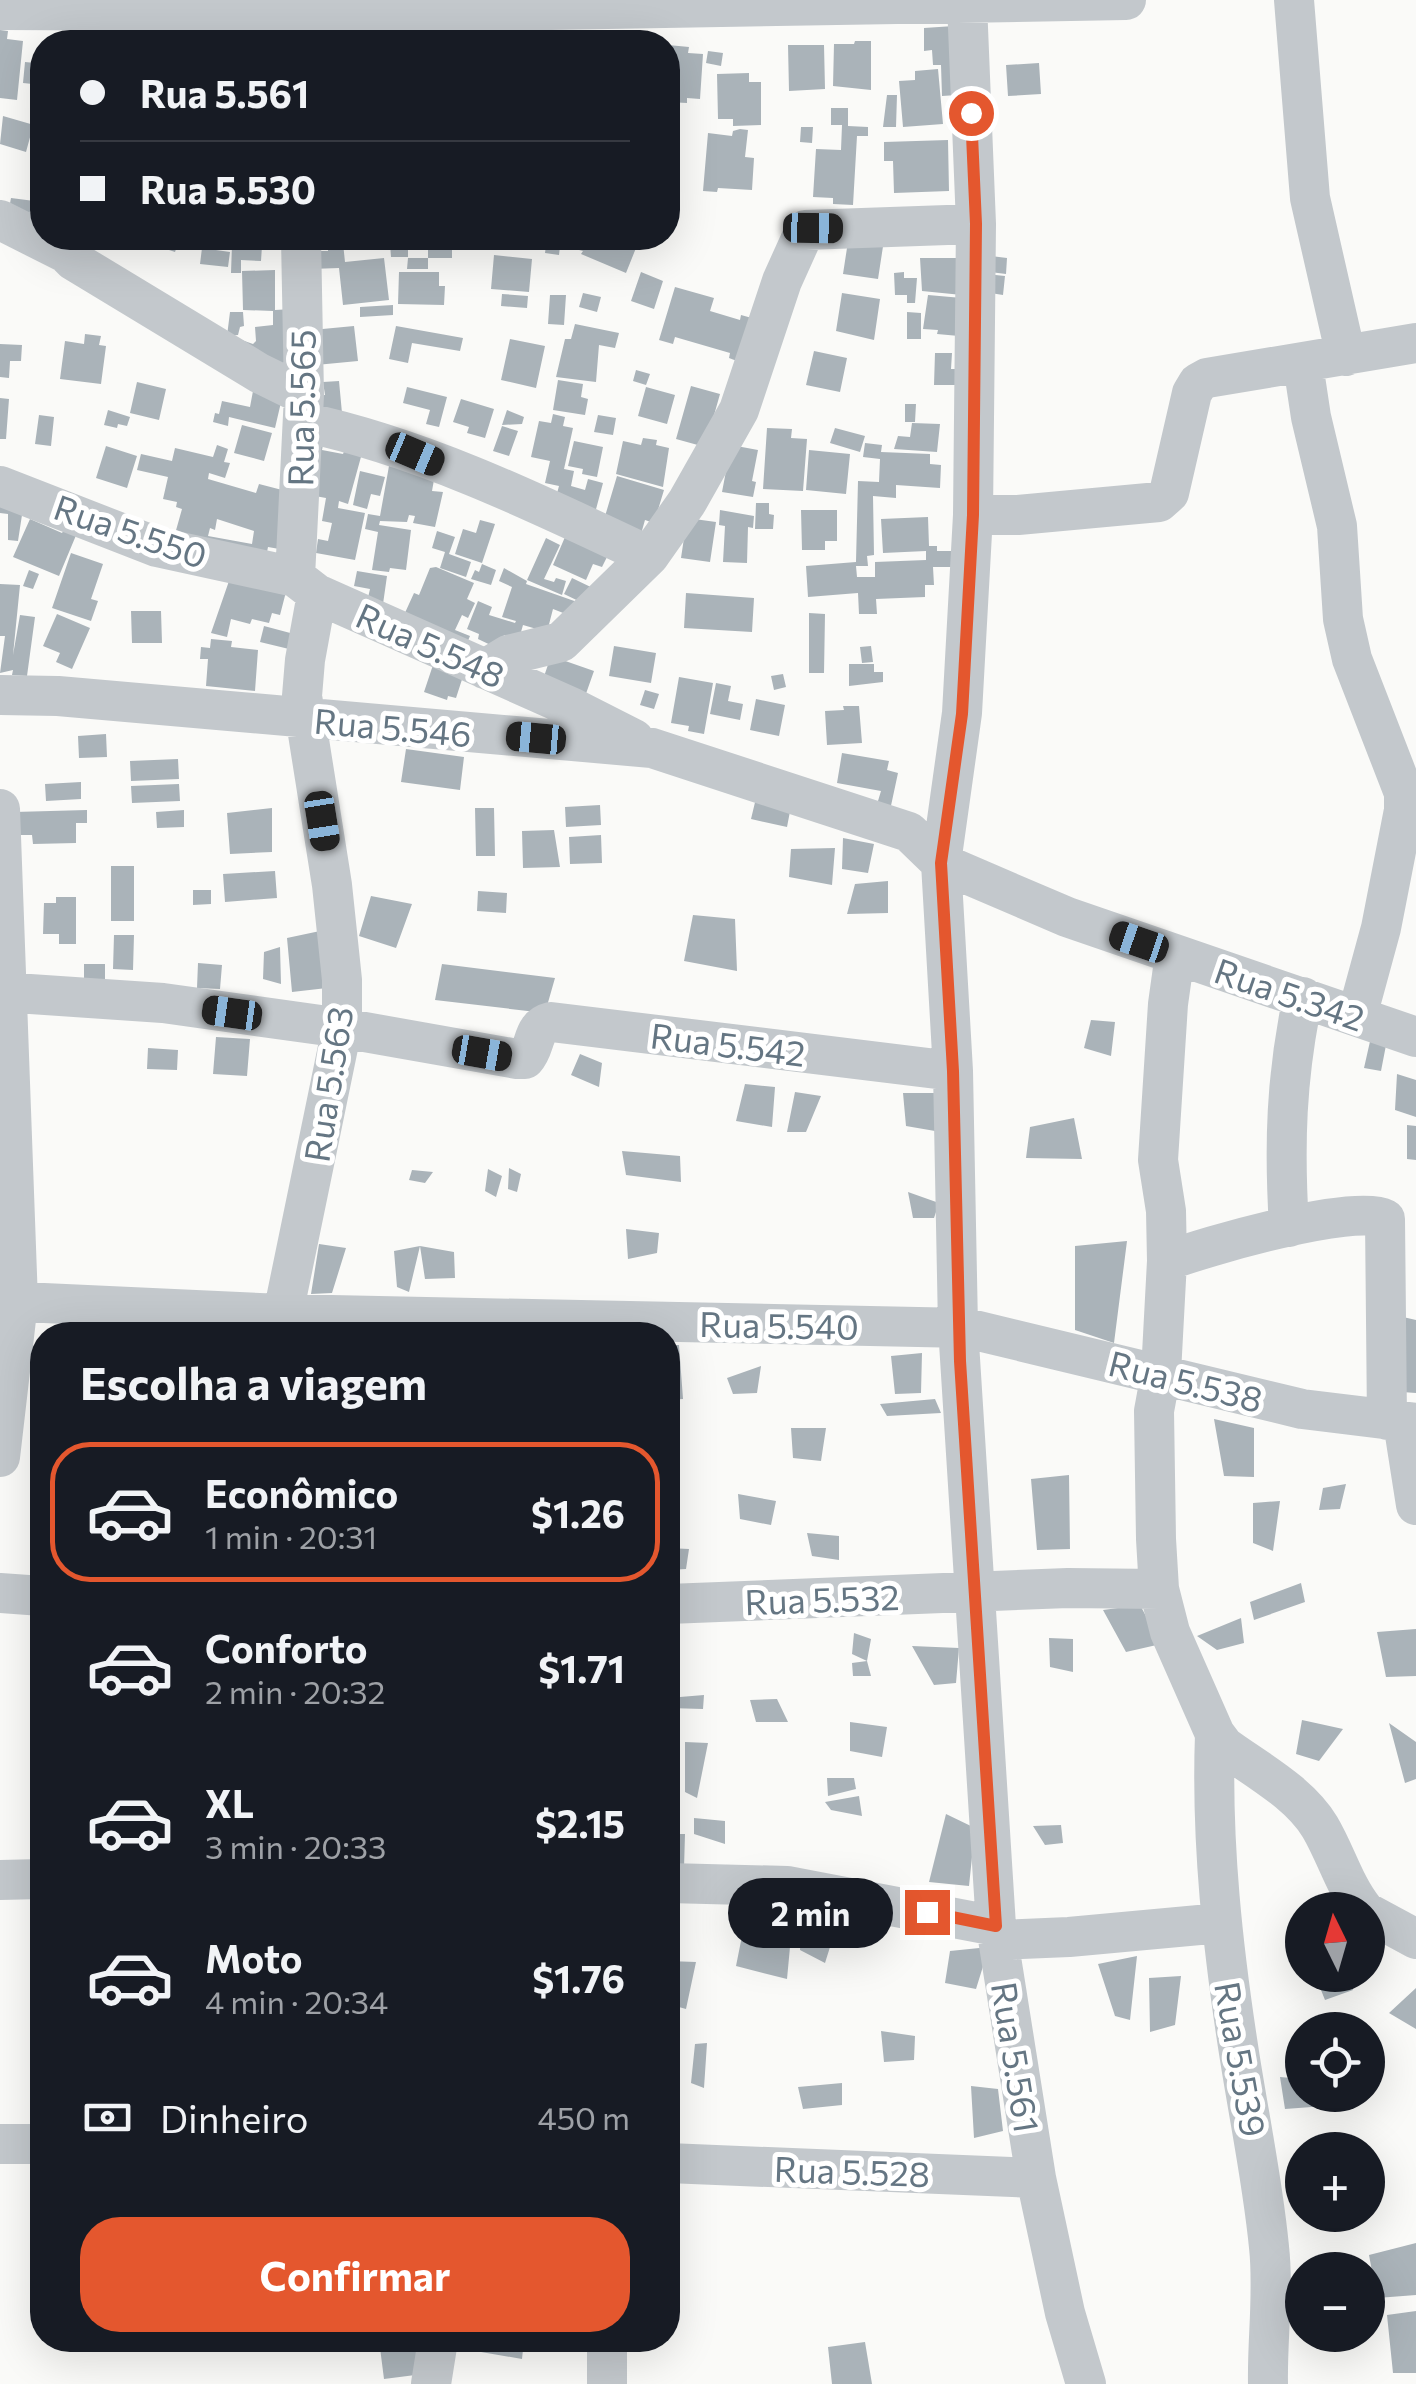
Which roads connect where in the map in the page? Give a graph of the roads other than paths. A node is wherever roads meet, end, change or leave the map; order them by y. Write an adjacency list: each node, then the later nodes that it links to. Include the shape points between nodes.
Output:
1 (1126, 0): 3 (street)
2 (1294, 0): 12 (street, via 1310,198)
3 (967, 2): 5 (street); 7 (street, Rua 5.561)
4 (0, 10): 5 (street)
5 (306, 14)
6 (0, 220): 8 (street)
7 (976, 224): 16 (street, Rua 5.561); 17 (street, via 806,230 800,236 740,410)
8 (30, 232)
9 (73, 250): 14 (street)
10 (301, 250): 14 (street, Rua 5.565)
11 (1416, 343): 12 (street)
12 (1346, 356): 13 (street)
13 (1303, 364): 16 (street, via 1198,384 1169,494 1159,502); 28 (street, via 1337,526 1342,620 1404,793)
14 (304, 409): 17 (street); 18 (street, Rua 5.565)
15 (0, 486): 18 (street, Rua 5.550, via 157,546)
16 (973, 515): 24 (street, Rua 5.561, via 962,714)
17 (649, 556): 19 (street, via 561,642 508,655)
18 (306, 586): 19 (street, Rua 5.548); 21 (street, Rua 5.563)
19 (485, 669): 22 (street, Rua 5.548)
20 (0, 694): 21 (street, Rua 5.546)
21 (305, 719): 22 (street, Rua 5.546); 29 (street, Rua 5.563, via 332,885)
22 (652, 748): 24 (street, Rua 5.546, via 909,832)
23 (0, 809): 26 (street)
24 (941, 863): 25 (street, Rua 5.342); 31 (street, Rua 5.561)
25 (1175, 954): 27 (street, Rua 5.342); 33 (street, via 1158,1160)
26 (3, 992): 29 (street, via 163,1003); 34 (street)
27 (1303, 997): 28 (street, Rua 5.342); 32 (street, via 1288,1076)
28 (1357, 1016): 30 (street, Rua 5.342)
29 (342, 1028): 31 (street, Rua 5.542, via 525,1059 536,1030 552,1022); 36 (street, Rua 5.563)
30 (1416, 1037)
31 (953, 1071): 38 (street, Rua 5.561)
32 (1289, 1227): 33 (street); 40 (street, via 1385,1219)
33 (1167, 1260): 39 (street)
34 (9, 1301): 35 (street, Rua 5.540); 41 (street)
35 (248, 1322)
36 (283, 1322)
37 (680, 1326): 38 (street, Rua 5.540)
38 (958, 1327): 39 (street, Rua 5.538); 44 (street, Rua 5.561)
39 (1161, 1373): 40 (street, Rua 5.538, via 1302,1409); 43 (street, via 1154,1412)
40 (1402, 1422): 42 (street)
41 (0, 1457)
42 (1416, 1505)
43 (1158, 1588): 44 (street, Rua 5.532); 48 (street)
44 (976, 1592): 47 (street, Rua 5.532); 55 (street, Rua 5.561)
45 (0, 1593): 46 (street)
46 (30, 1595)
47 (680, 1604)
48 (1215, 1734): 52 (street, via 1306,1809); 54 (street, Rua 5.539)
49 (30, 1879): 50 (street)
50 (0, 1880)
51 (680, 1883): 55 (street, via 787,1886)
52 (1351, 1892)
53 (1385, 1921): 56 (street)
54 (1221, 1923): 55 (street); 66 (street, Rua 5.539, via 1268,2235)
55 (998, 1933): 60 (street, Rua 5.561)
56 (1416, 1938)
57 (0, 2144): 58 (street)
58 (30, 2144)
59 (680, 2163): 60 (street, Rua 5.528)
60 (1036, 2178): 65 (street, Rua 5.561)
61 (436, 2352): 63 (street)
62 (607, 2352): 64 (street)
63 (431, 2384)
64 (607, 2384)
65 (1086, 2384)
66 (1268, 2384)

